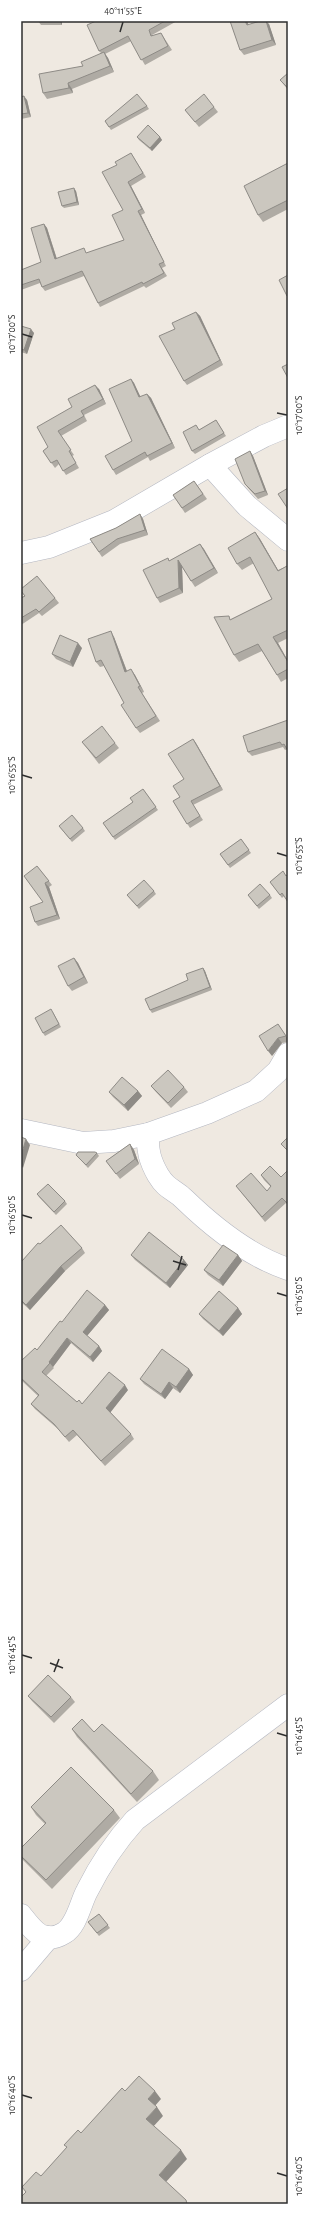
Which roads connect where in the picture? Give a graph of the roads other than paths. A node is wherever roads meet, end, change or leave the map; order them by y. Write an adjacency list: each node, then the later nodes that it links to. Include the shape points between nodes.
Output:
1 (288, 426): 2 (street)
2 (210, 465): 3 (street, via 247,506); 4 (street, via 114,521 49,548)
3 (288, 540)
4 (21, 553)
5 (288, 1054): 7 (street, via 278,1071 256,1090 207,1113)
6 (21, 1130): 7 (street, via 83,1143 114,1141)
7 (148, 1134): 8 (street, via 149,1158 169,1190 183,1198 202,1218 234,1240 271,1263)
8 (288, 1269)
9 (288, 1705): 11 (street, via 135,1820 118,1839 100,1868 86,1892 74,1923 62,1934)
10 (21, 1915): 11 (street, via 34,1932 42,1937)
11 (49, 1937): 12 (street)
12 (21, 1970)

